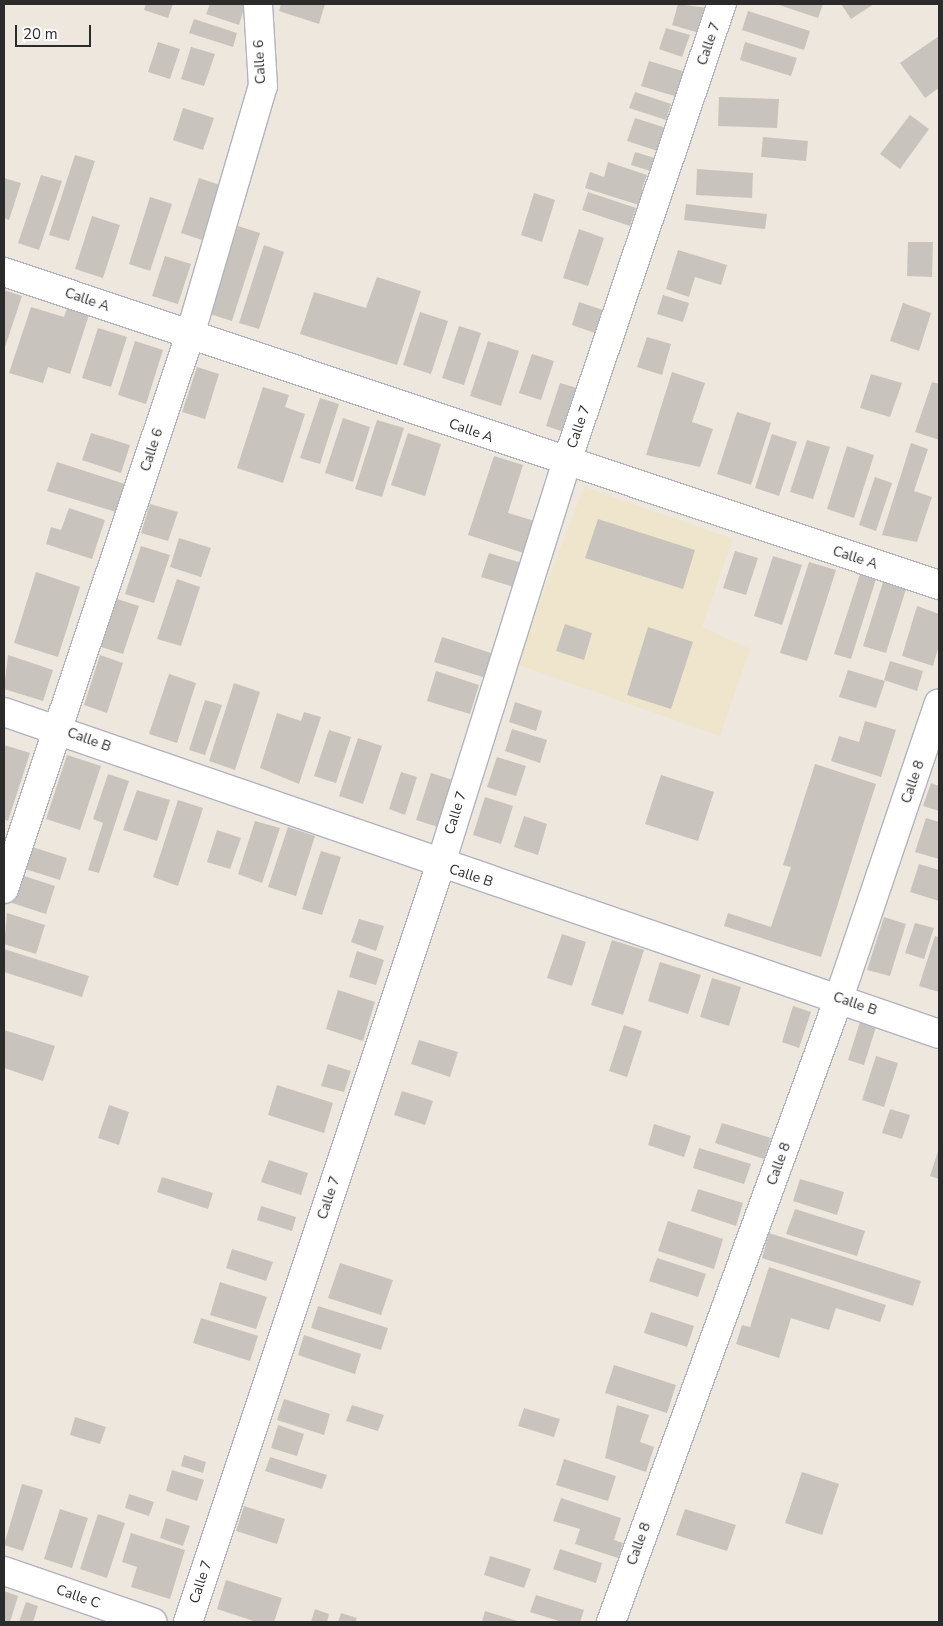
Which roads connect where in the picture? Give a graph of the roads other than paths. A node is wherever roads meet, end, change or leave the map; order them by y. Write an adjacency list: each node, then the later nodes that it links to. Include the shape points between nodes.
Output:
1 (258, 4): 4 (street, Calle 6, via 263,86)
2 (722, 4): 5 (street, Calle 7)
3 (4, 272): 4 (street, Calle A)
4 (190, 335): 5 (street, Calle A); 9 (street, Calle 6)
5 (566, 464): 6 (street, Calle A); 10 (street, Calle 7)
6 (939, 585)
7 (939, 703): 12 (street, Calle 8)
8 (4, 712): 9 (street, Calle B)
9 (59, 730): 10 (street, Calle B); 11 (street, Calle 6)
10 (440, 866): 12 (street, Calle B); 16 (street, Calle 7)
11 (4, 889)
12 (839, 998): 13 (street, Calle B); 17 (street, Calle 8)
13 (939, 1034)
14 (4, 1571): 15 (street, Calle C)
15 (152, 1622)
16 (188, 1622)
17 (611, 1622)

